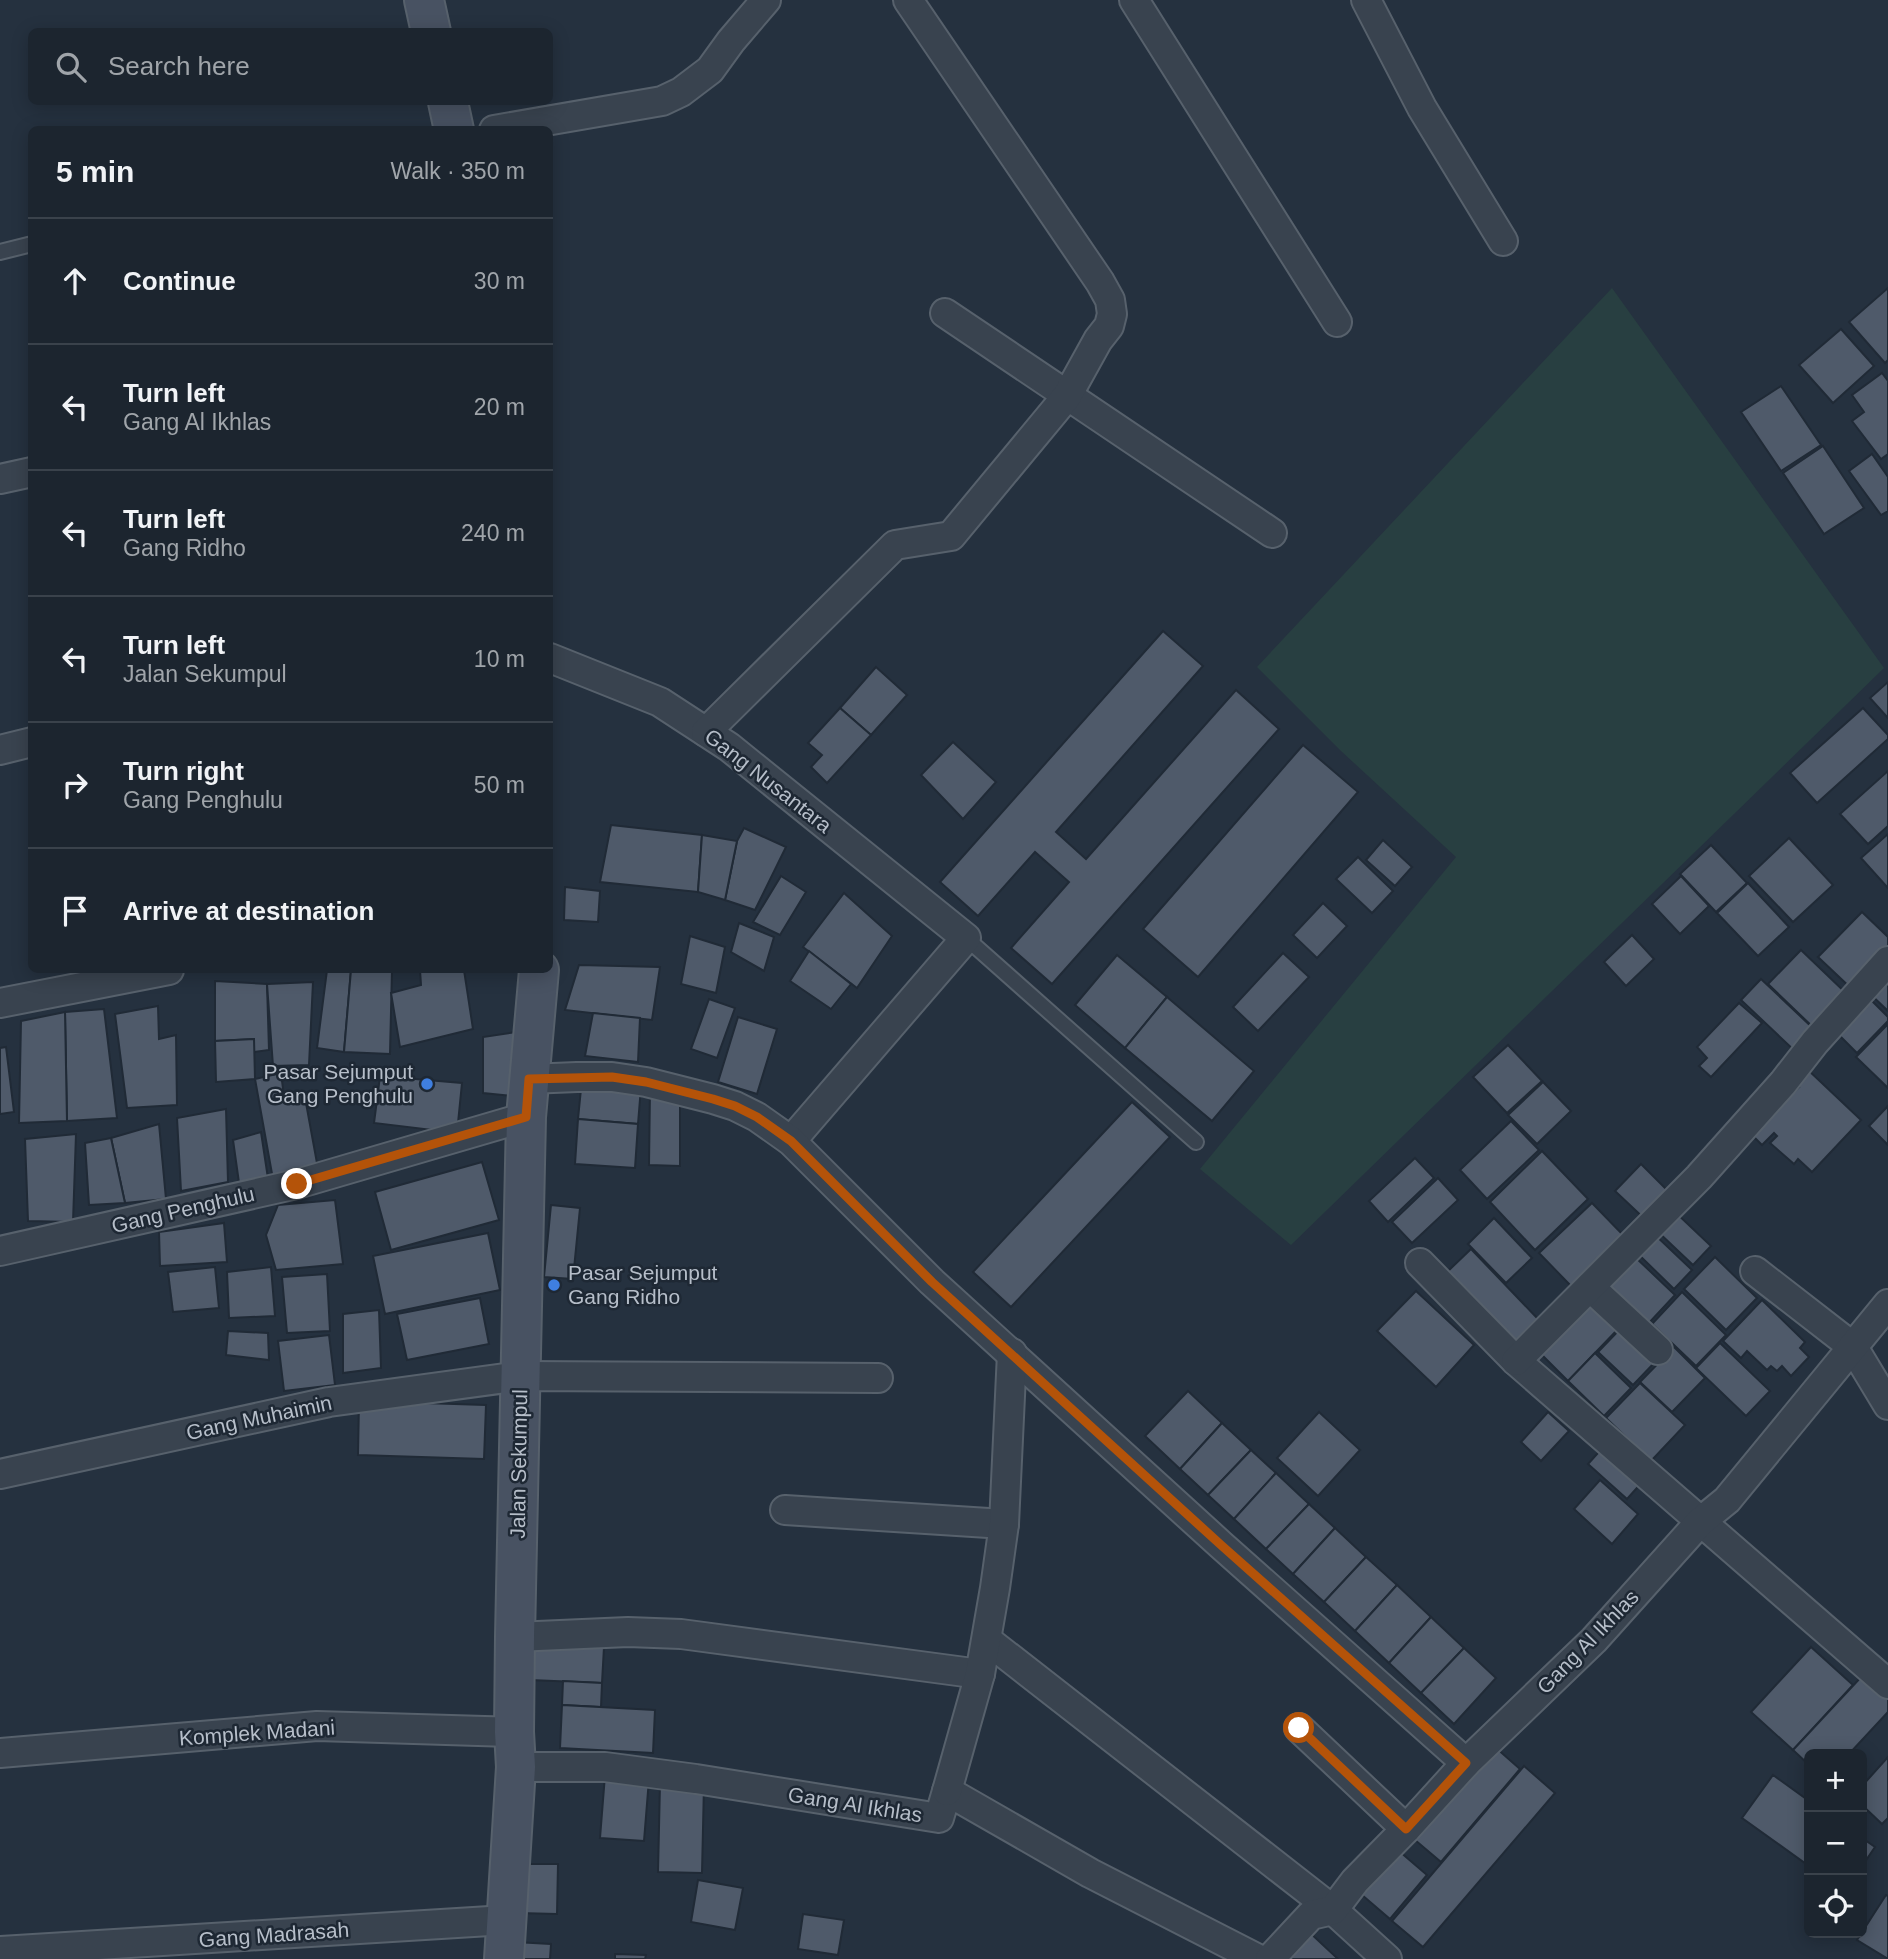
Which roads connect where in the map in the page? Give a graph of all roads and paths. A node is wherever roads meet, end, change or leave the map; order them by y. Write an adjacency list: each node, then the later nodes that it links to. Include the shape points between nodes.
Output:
1 (424, 0): 6 (main road)
2 (766, 0): 9 (street, via 710,70 681,92 662,101)
3 (908, 0): 15 (street, via 1110,300 1109,326)
4 (1134, 0): 14 (street)
5 (1366, 0): 10 (street, via 1422,108)
6 (431, 28)
7 (449, 105): 8 (main road)
8 (453, 126)
9 (517, 126)
10 (1503, 241)
11 (28, 245): 12 (lane)
12 (0, 252)
13 (944, 313): 15 (street)
14 (1337, 322)
15 (1067, 397): 18 (street); 20 (street, via 951,536 895,545)
16 (28, 473): 17 (street)
17 (0, 479)
18 (1272, 533)
19 (553, 659): 20 (street, Gang Nusantara, via 660,702)
20 (706, 732): 23 (street, Gang Nusantara)
21 (28, 743): 22 (street)
22 (0, 750)
23 (966, 938): 30 (street); 31 (lane)
24 (1888, 961): 35 (street, via 1699,1177)
25 (154, 973): 27 (street)
26 (539, 973): 28 (main road, Jalan Sekumpul)
27 (0, 1003)
28 (529, 1079): 29 (main road, Jalan Sekumpul); 30 (street, via 612,1077 646,1082 735,1106)
29 (526, 1117): 32 (street, Gang Penghulu, via 297,1184); 41 (main road, Jalan Sekumpul)
30 (791, 1141): 39 (street, via 932,1282)
31 (1196, 1142)
32 (0, 1251)
33 (1420, 1263): 40 (street)
34 (1755, 1272): 37 (street)
35 (1590, 1287): 38 (street); 40 (street)
36 (1888, 1304): 37 (street, Gang Al Ikhlas)
37 (1853, 1347): 43 (street); 46 (street, Gang Al Ikhlas, via 1727,1500)
38 (1658, 1350)
39 (1012, 1353): 47 (street); 55 (street)
40 (1516, 1361): 46 (street)
41 (521, 1376): 42 (street, Gang Muhaimin); 44 (street, Gang Muhaimin, via 330,1402); 48 (main road, Jalan Sekumpul)
42 (878, 1378)
43 (1888, 1405)
44 (0, 1474)
45 (785, 1510): 47 (street)
46 (1700, 1522): 51 (street); 55 (street, Gang Al Ikhlas, via 1594,1640)
47 (1004, 1524): 49 (street)
48 (515, 1637): 50 (street, via 681,1634); 53 (main road, Jalan Sekumpul)
49 (987, 1640): 50 (street); 58 (street)
50 (980, 1674): 56 (street)
51 (1888, 1684)
52 (1299, 1728): 57 (street)
53 (515, 1750): 54 (street, Komplek Madani, via 317,1727); 56 (street, Gang Al Ikhlas, via 939,1818); 59 (main road, Jalan Sekumpul)
54 (0, 1754)
55 (1466, 1763): 57 (street, Gang Al Ikhlas)
56 (947, 1791): 62 (street, Gang Al Ikhlas, via 1090,1873)
57 (1406, 1829): 58 (street, Gang Al Ikhlas, via 1355,1881)
58 (1334, 1910): 63 (street, via 1311,1915); 64 (street)
59 (506, 1920): 60 (street, Gang Madrasah); 61 (main road, Jalan Sekumpul)
60 (0, 1951)
61 (504, 1959)
62 (1258, 1959)
63 (1270, 1959)
64 (1387, 1959)

